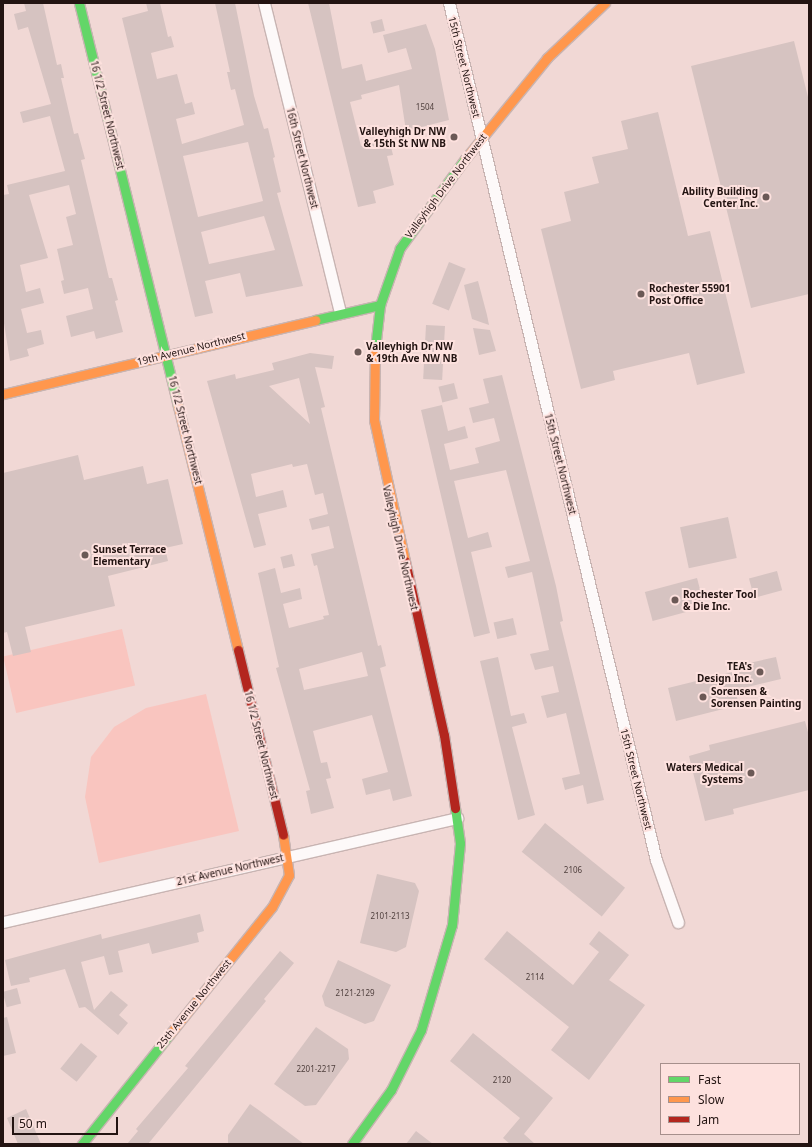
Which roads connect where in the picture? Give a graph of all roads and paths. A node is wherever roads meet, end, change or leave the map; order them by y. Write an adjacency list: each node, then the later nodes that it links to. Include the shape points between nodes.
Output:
1 (79, 3): 8 (street, 16 1/2 Street Northwest)
2 (264, 3): 7 (street, 16th Street Northwest)
3 (449, 3): 5 (street, 15th Street Northwest)
4 (605, 3): 5 (street, Valleyhigh Drive Northwest, via 548,58)
5 (482, 137): 6 (street, Valleyhigh Drive Northwest, via 407,235 391,267); 13 (street, 15th Street Northwest, via 656,860)
6 (380, 305): 7 (street, 19th Avenue Northwest); 10 (street, Valleyhigh Drive Northwest, via 373,362 374,420 444,735)
7 (340, 313): 8 (street, 19th Avenue Northwest)
8 (167, 355): 9 (street, 19th Avenue Northwest); 11 (street, 16 1/2 Street Northwest)
9 (3, 394)
10 (457, 818): 11 (street, 21st Avenue Northwest); 15 (street, Valleyhigh Drive Northwest, via 460,843 457,897 434,992 403,1070)
11 (288, 857): 12 (street, 21st Avenue Northwest); 14 (street, 25th Avenue Northwest, via 289,875 272,907)
12 (3, 922)
13 (678, 922)
14 (82, 1144)
15 (352, 1144)

